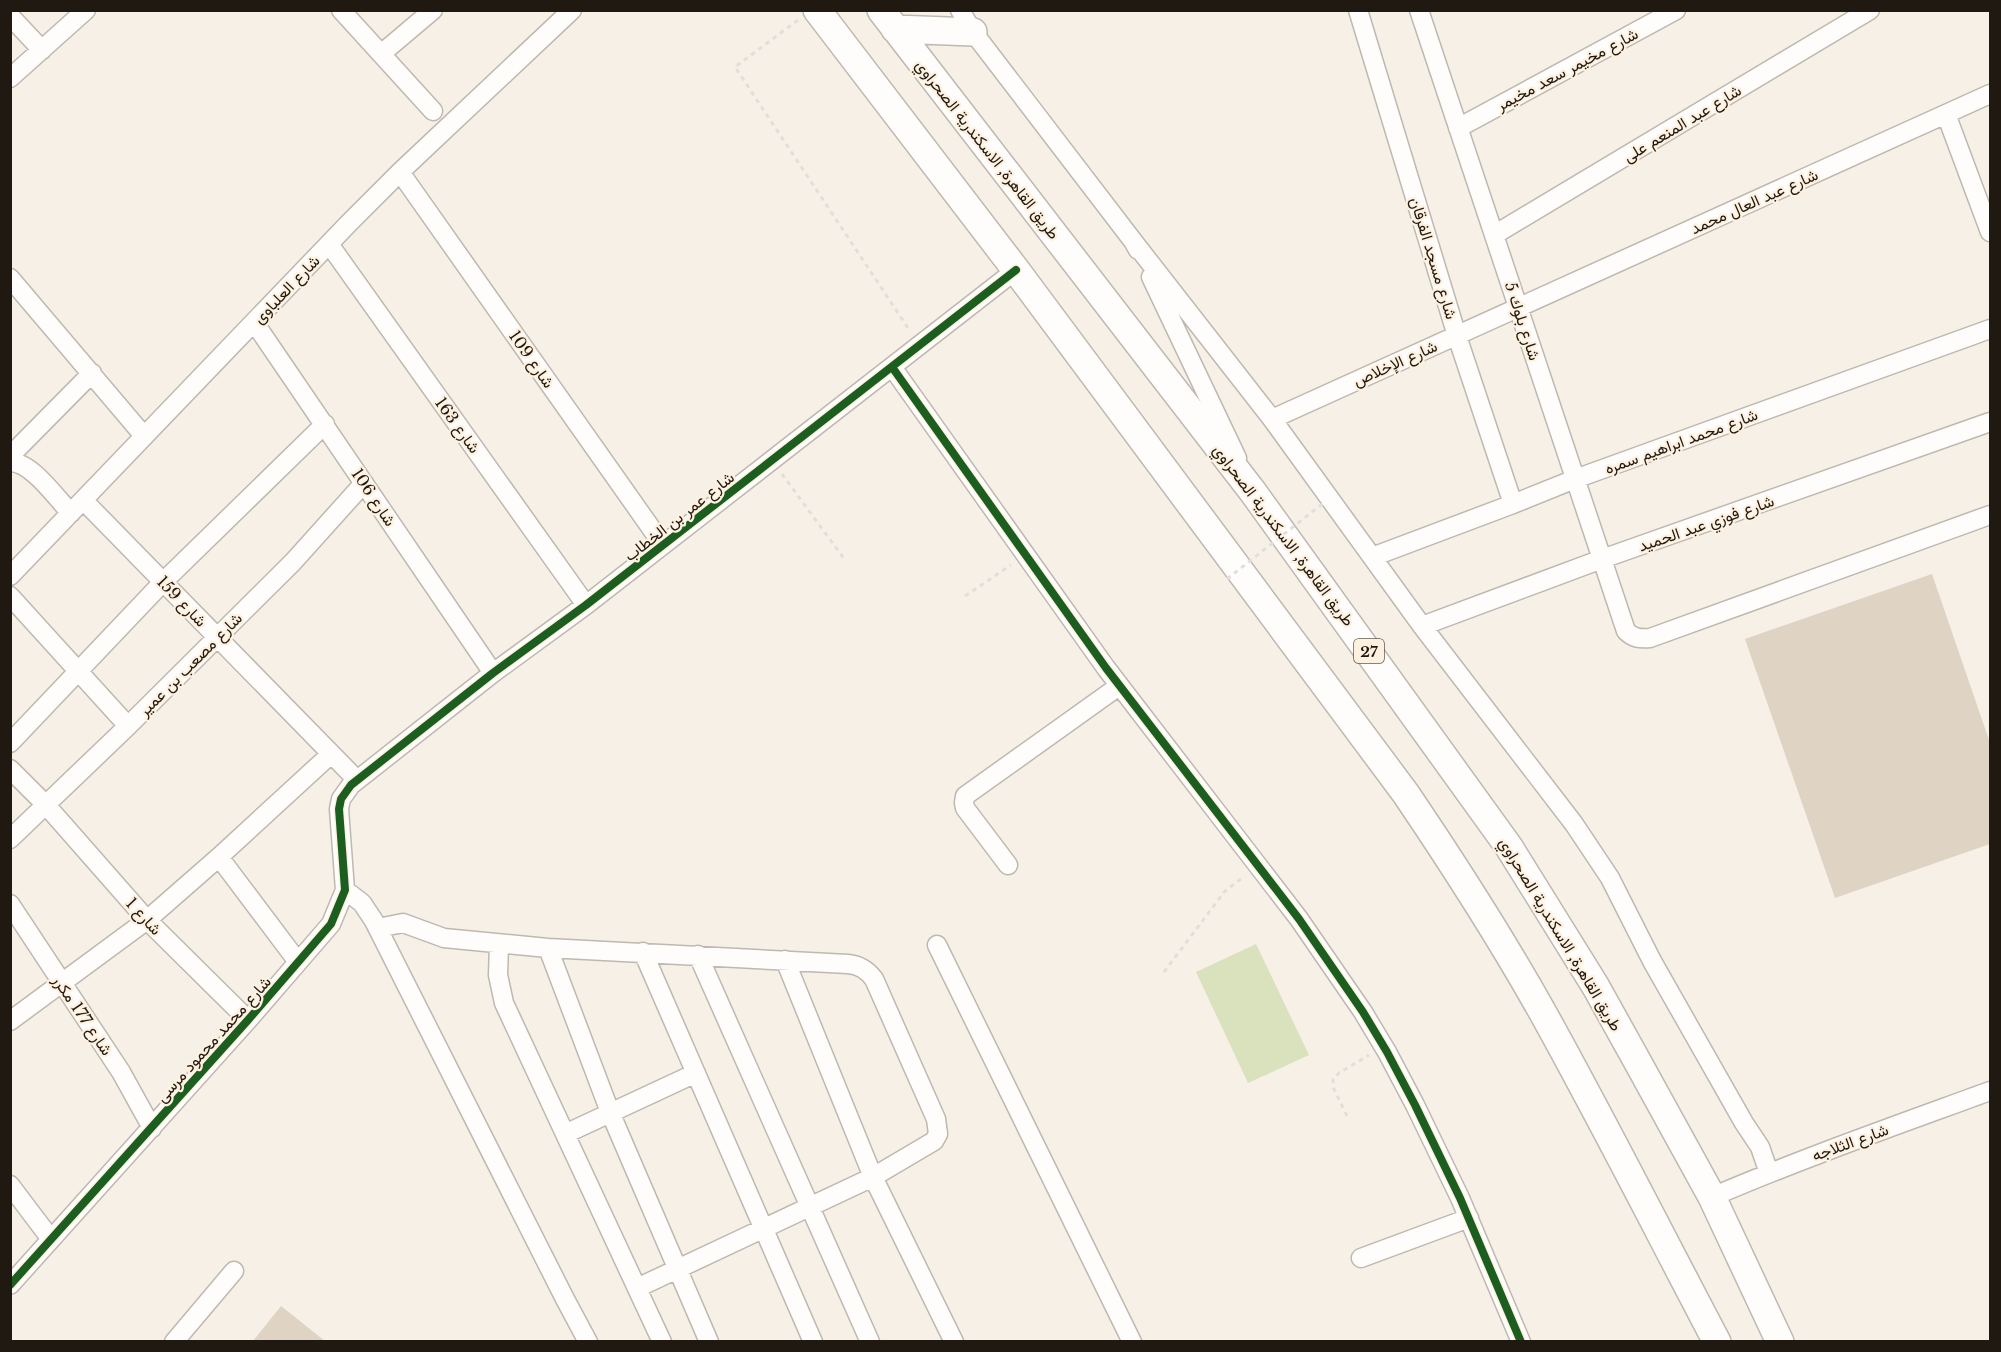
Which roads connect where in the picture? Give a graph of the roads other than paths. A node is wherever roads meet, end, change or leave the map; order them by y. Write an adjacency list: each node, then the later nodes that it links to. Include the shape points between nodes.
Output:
1 (86, 10): 14 (street)
2 (433, 10): 15 (street)
3 (572, 10): 21 (street, شارع العلباوى)
4 (948, 10): 13 (street, via 961,26)
5 (1358, 10): 31 (street, شارع مسجد الفرقان)
6 (1419, 10): 20 (street, شارع بلوك 5)
7 (1676, 10): 20 (street, شارع مخيمر سعد مخيمر)
8 (1870, 10): 23 (street, شارع عبد المنعم على)
9 (342, 11): 15 (street)
10 (809, 14): 26 (highway)
11 (10, 16): 14 (street)
12 (888, 20): 13 (highway); 42 (highway, طريق القاهرة, الاسكندرية الصحراوي / 27)
13 (967, 21): 24 (street)
14 (42, 50): 16 (street)
15 (381, 54): 18 (street)
16 (10, 78)
17 (1990, 94): 19 (street, شارع عبد العال محمد)
18 (433, 111)
19 (1946, 114): 22 (street); 28 (street, شارع عبد العال محمد)
20 (1458, 128): 23 (street, شارع بلوك 5)
21 (400, 172): 25 (street, شارع العلباوى); 46 (street, شارع 109)
22 (1990, 232)
23 (1494, 235): 28 (street, شارع بلوك 5)
24 (1133, 241): 34 (street); 42 (street)
25 (329, 244): 29 (street, شارع العلباوى); 52 (street, شارع 163)
26 (1016, 270): 32 (street, شارع عمر بن الخطاب); 108 (highway, via 1428,827 1543,1013)
27 (10, 278): 33 (street)
28 (1518, 307): 31 (street, شارع الإخلاص); 40 (street, شارع بلوك 5)
29 (254, 322): 36 (street, شارع 106); 37 (street, شارع العلباوى)
30 (1990, 329): 40 (street, شارع محمد ابراهيم سمره)
31 (1457, 336): 34 (street, شارع الإخلاص); 43 (street, شارع مسجد الفرقان)
32 (892, 367): 46 (street, شارع عمر بن الخطاب); 57 (street)
33 (92, 373): 37 (street); 38 (street)
34 (1272, 419): 47 (street)
35 (1990, 422): 48 (street, شارع فوزي عبد الحميد)
36 (325, 424): 41 (street, شارع 106); 50 (street)
37 (144, 436): 44 (street, شارع العلباوى)
38 (10, 456)
39 (10, 462): 44 (street, شارع 159, via 28,467)
40 (1575, 479): 43 (street, شارع محمد ابراهيم سمره); 48 (street, شارع بلوك 5)
41 (364, 483): 54 (street, شارع مصعب بن عمير); 56 (street, شارع 106)
42 (1254, 492): 89 (highway, طريق القاهرة, الاسكندرية الصحراوي / 27, via 1515,857 1596,987)
43 (1513, 504): 47 (street, شارع محمد ابراهيم سمره)
44 (77, 507): 49 (street, شارع العلباوى); 50 (street, شارع 159)
45 (1990, 515): 48 (street, شارع بلوك 5, via 1650,638 1632,637 1626,631)
46 (663, 545): 52 (street, شارع عمر بن الخطاب)
47 (1372, 557): 53 (street)
48 (1602, 559): 53 (street, شارع فوزي عبد الحميد)
49 (10, 576)
50 (163, 582): 54 (street, شارع 159); 55 (street)
51 (10, 596): 55 (street)
52 (586, 605): 56 (street, شارع عمر بن الخطاب)
53 (1422, 626): 86 (street, via 1574,824 1610,878 1652,961 1760,1147)
54 (218, 638): 58 (street, شارع مصعب بن عمير); 60 (street, شارع 159)
55 (78, 671): 58 (street); 59 (street)
56 (493, 673): 62 (street, شارع عمر بن الخطاب)
57 (1119, 686): 66 (street, via 965,796 965,808); 91 (street, via 1340,977 1415,1105)
58 (128, 726): 63 (street, شارع مصعب بن عمير)
59 (10, 743)
60 (331, 754): 62 (street, شارع 159); 65 (street)
61 (10, 769): 63 (street, شارع 1)
62 (357, 780): 67 (street, شارع محمد محمود مرسى, via 341,799 339,809)
63 (46, 806): 64 (street, شارع مصعب بن عمير); 69 (street, شارع 1)
64 (10, 839)
65 (219, 857): 69 (street); 77 (street)
66 (1008, 866)
67 (345, 890): 70 (street, via 362,903); 77 (street, شارع محمد محمود مرسى, via 331,924)
68 (13, 915): 78 (street, شارع 177 مكرر)
69 (147, 920): 78 (street); 79 (street, شارع 1)
70 (378, 928): 71 (street, via 403,923 444,939); 100 (street)
71 (499, 944): 73 (street); 85 (street, via 498,975 504,1003)
72 (937, 945): 106 (street)
73 (548, 948): 74 (street); 83 (street)
74 (644, 952): 75 (street); 81 (street)
75 (698, 955): 76 (street); 90 (street)
76 (785, 960): 87 (street); 87 (street, via 858,965 868,973 936,1119 938,1134 934,1141)
77 (298, 962): 79 (street, شارع محمد محمود مرسى)
78 (63, 984): 80 (street); 84 (street, شارع 177 مكرر, via 121,1071)
79 (248, 1020): 84 (street, شارع محمد محمود مرسى)
80 (10, 1022)
81 (696, 1073): 83 (street); 92 (street)
82 (1990, 1091): 86 (street, شارع الثلاجه)
83 (610, 1112): 85 (street); 95 (street)
84 (152, 1128): 93 (street, شارع محمد محمود مرسى)
85 (565, 1134): 98 (street)
86 (1769, 1173): 89 (street, شارع الثلاجه)
87 (873, 1177): 90 (street); 105 (street)
88 (10, 1185): 93 (street)
89 (1712, 1197): 109 (highway, طريق القاهرة, الاسكندرية الصحراوي / 27)
90 (809, 1208): 92 (street); 104 (street)
91 (1469, 1218): 94 (street); 107 (street)
92 (763, 1228): 95 (street); 103 (street)
93 (50, 1238): 97 (street, شارع محمد محمود مرسى)
94 (1361, 1258)
95 (678, 1269): 98 (street); 102 (street)
96 (234, 1271): 99 (street)
97 (10, 1285)
98 (637, 1288): 101 (street)
99 (174, 1341)
100 (588, 1341)
101 (662, 1341)
102 (709, 1341)
103 (813, 1341)
104 (870, 1341)
105 (954, 1341)
106 (1132, 1341)
107 (1521, 1341)
108 (1717, 1341)
109 (1780, 1341)

